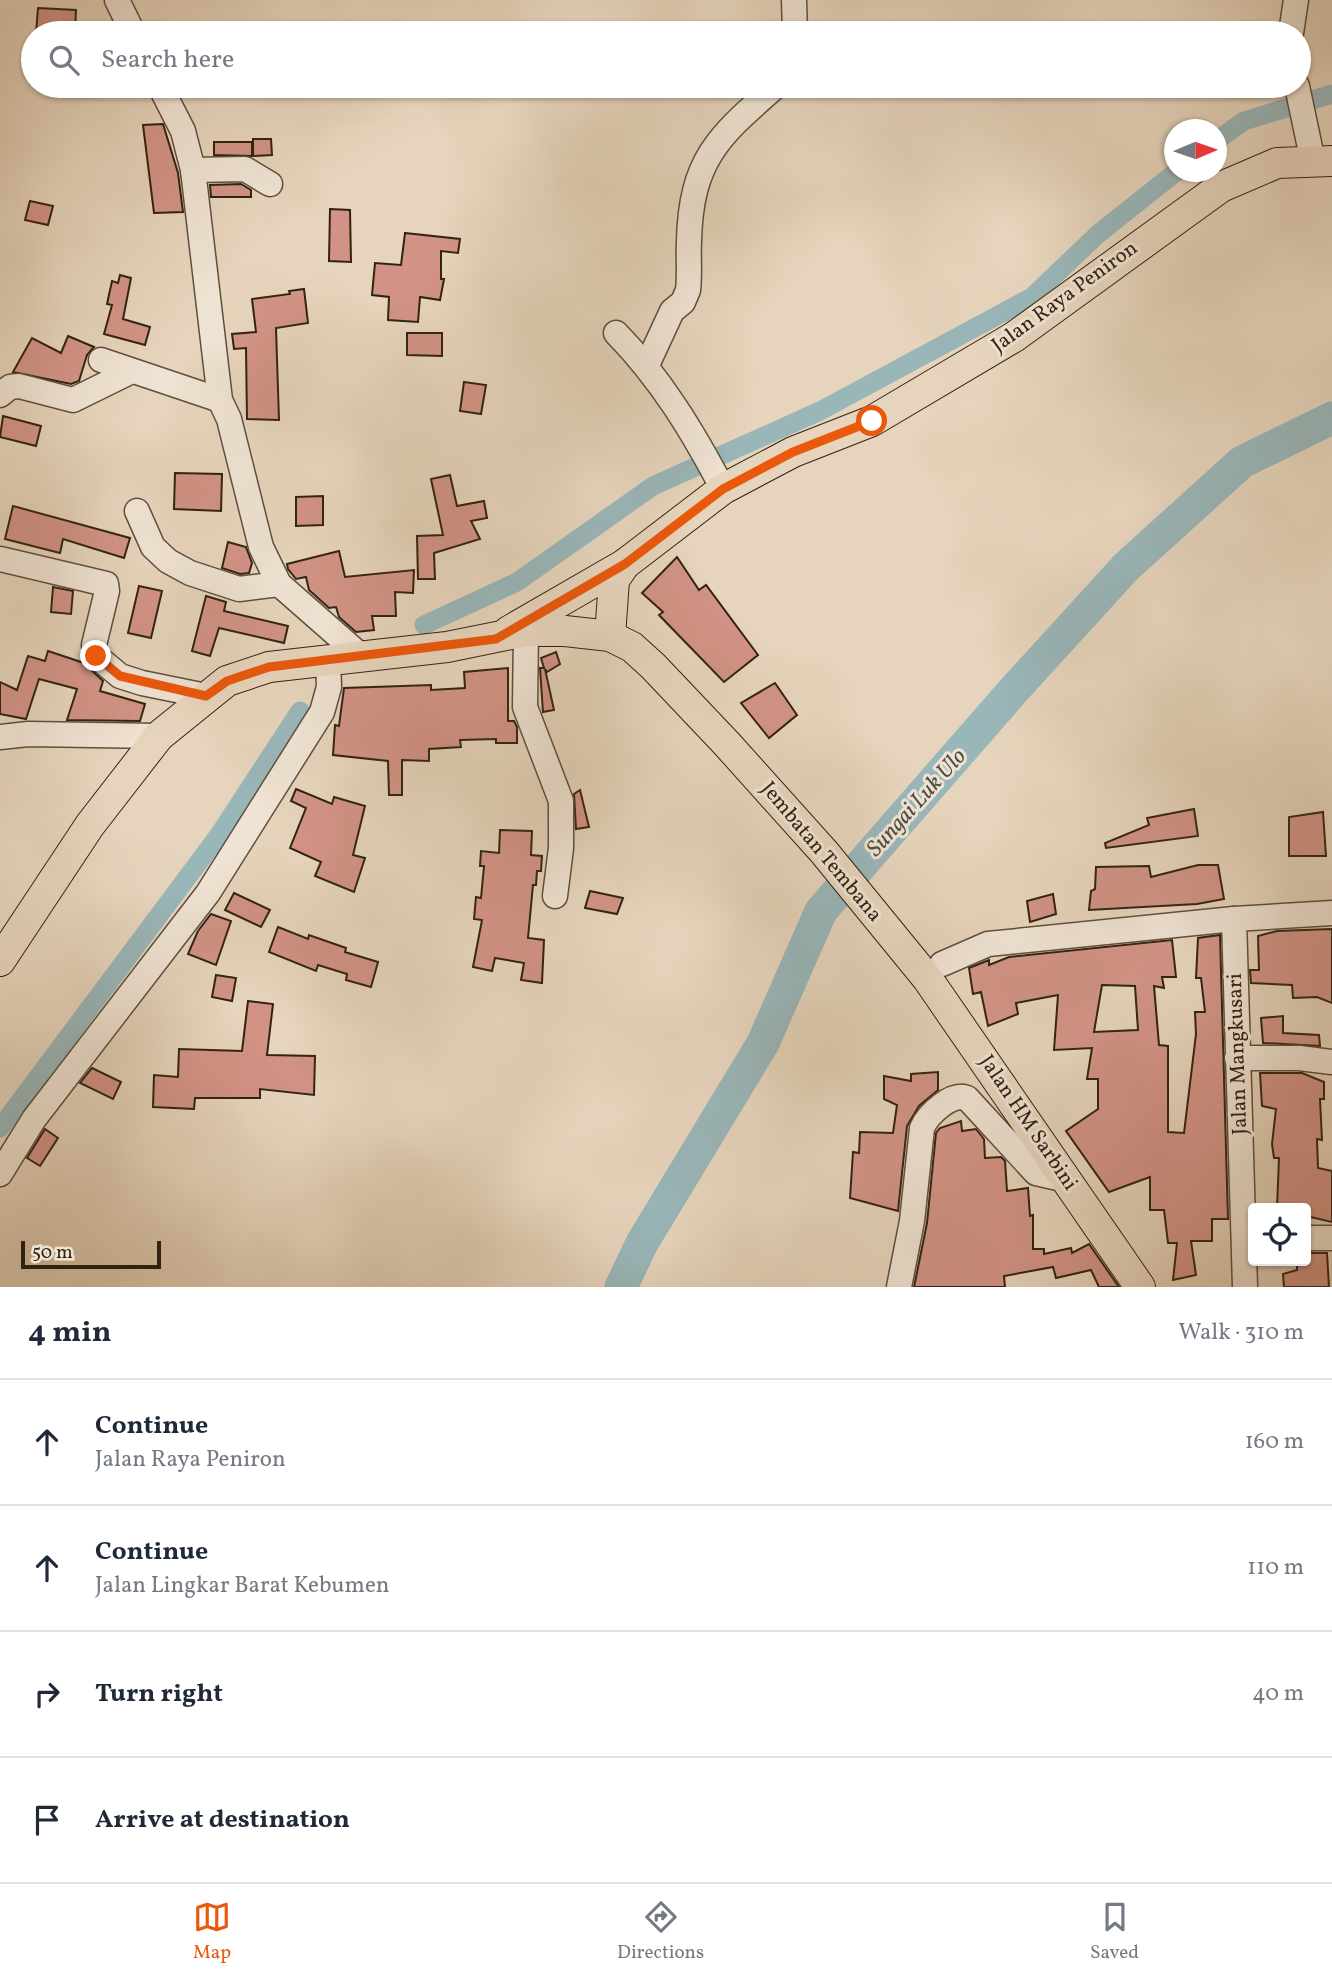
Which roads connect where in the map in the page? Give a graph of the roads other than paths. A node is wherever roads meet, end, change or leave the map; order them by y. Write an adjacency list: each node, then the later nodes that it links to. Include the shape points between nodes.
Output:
1 (117, 0): 4 (street)
2 (794, 0): 5 (street)
3 (1296, 0): 6 (street)
4 (127, 21)
5 (795, 21)
6 (1293, 21)
7 (166, 98): 11 (street, via 183,131)
8 (762, 98): 15 (street, via 725,130 703,165 692,197 688,290 672,311)
9 (1299, 98): 10 (street)
10 (1323, 162): 19 (main road, Jalan Raya Peniron, via 1277,163 1221,187 1014,337 872,421 793,452)
11 (193, 170): 12 (street, via 245,169); 18 (street)
12 (270, 184)
13 (616, 333): 15 (street)
14 (101, 360): 16 (street)
15 (647, 365): 19 (street, via 696,437)
16 (132, 372): 17 (street, via 73,400 19,386); 18 (street)
17 (0, 395)
18 (219, 400): 23 (street, via 229,419 261,547)
19 (723, 489): 22 (main road, Jalan Raya Peniron)
20 (137, 511): 23 (street, via 153,547 190,573 239,589)
21 (1, 562): 29 (street, via 106,584 96,656 120,676)
22 (625, 564): 25 (main road, via 614,580); 26 (main road, Jalan Raya Peniron)
23 (279, 584): 27 (street)
24 (526, 631): 25 (main road); 26 (main road); 32 (street, via 525,707 561,801)
25 (610, 636): 36 (main road, Jembatan Tembana, via 646,660)
26 (496, 639): 27 (main road)
27 (361, 656): 28 (main road)
28 (328, 659): 29 (main road, via 269,667 227,681); 39 (street, via 329,687 323,712 208,893 34,1119)
29 (206, 696): 30 (main road)
30 (159, 736): 31 (street); 35 (main road, via 90,825)
31 (0, 737)
32 (555, 897)
33 (1332, 913): 34 (street)
34 (1234, 919): 36 (street, via 988,944); 37 (street, Jalan Mangkusari)
35 (0, 961)
36 (928, 963): 40 (main road, Jalan HM Sarbini, via 960,1023)
37 (1237, 1058): 38 (street); 41 (street, Jalan Mangkusari)
38 (1332, 1062)
39 (0, 1174)
40 (1067, 1180): 44 (street, via 1036,1173 967,1098 950,1100 927,1118 922,1128); 45 (main road, Jalan HM Sarbini)
41 (1248, 1237): 46 (street, Jalan Mangkusari)
42 (1311, 1238): 43 (street)
43 (1332, 1238)
44 (900, 1287)
45 (1140, 1287)
46 (1245, 1287)

